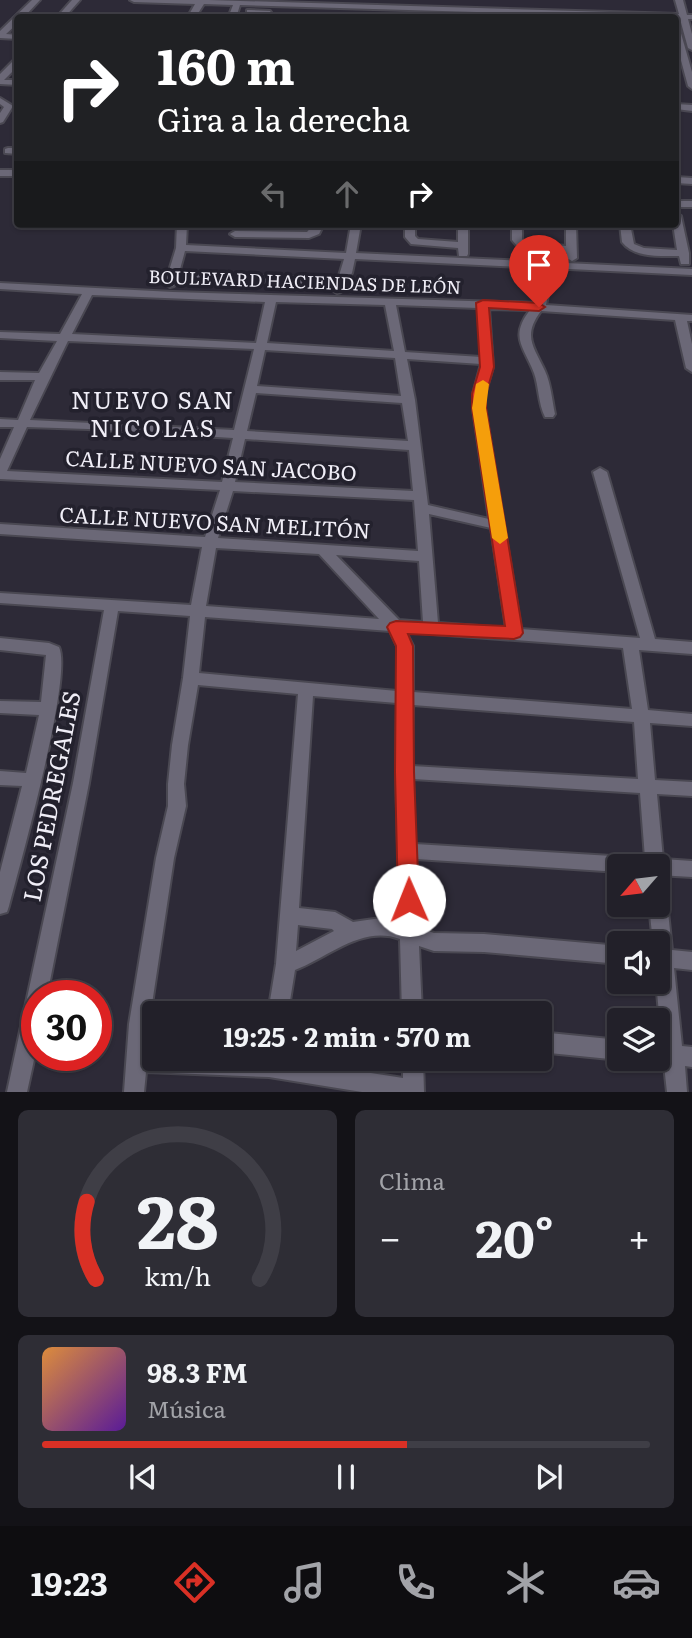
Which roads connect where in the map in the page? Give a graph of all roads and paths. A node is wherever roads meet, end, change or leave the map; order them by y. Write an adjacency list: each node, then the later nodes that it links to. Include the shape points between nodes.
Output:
1 (36, 0): 12 (street)
2 (76, 0): 13 (street)
3 (134, 0): 7 (street)
4 (334, 0): 5 (street)
5 (359, 0): 8 (street)
6 (679, 0): 18 (street)
7 (199, 2): 10 (street)
8 (394, 3): 9 (street); 16 (street); 17 (street)
9 (317, 6): 10 (street); 15 (street)
10 (234, 11): 14 (street)
11 (692, 11): 18 (street)
12 (22, 14)
13 (63, 14)
14 (268, 14)
15 (314, 14)
16 (430, 14)
17 (671, 14): 18 (street)
18 (686, 14): 22 (street)
19 (14, 22): 20 (street)
20 (0, 36)
21 (679, 40): 25 (street)
22 (692, 48)
23 (14, 65): 24 (street)
24 (0, 80)
25 (692, 86)
26 (0, 101): 27 (street, via 9,106)
27 (0, 120)
28 (182, 228): 39 (street)
29 (317, 228): 37 (street, via 309,235)
30 (355, 228): 43 (street)
31 (410, 228): 38 (street, via 415,242)
32 (463, 228): 38 (street)
33 (517, 228): 41 (street, via 522,245)
34 (571, 228): 41 (street)
35 (625, 228): 42 (street, via 631,247)
36 (679, 228): 42 (street)
37 (236, 229): 40 (street)
38 (463, 245): 44 (street)
39 (181, 248): 40 (street); 48 (street)
40 (230, 250): 43 (street)
41 (572, 250): 46 (street)
42 (684, 253): 47 (street)
43 (350, 256): 44 (street); 50 (street)
44 (462, 261): 45 (street)
45 (544, 265): 46 (street); 59 (street, via 545,293)
46 (573, 266): 47 (street)
47 (689, 272)
48 (173, 276): 49 (street); 53 (street)
49 (233, 278): 50 (street); 54 (street)
50 (342, 282): 56 (street)
51 (0, 286): 52 (street, BOULEVARD HACIENDAS DE LEÓN)
52 (88, 293): 53 (street, BOULEVARD HACIENDAS DE LEÓN); 62 (street)
53 (165, 294): 54 (street, BOULEVARD HACIENDAS DE LEÓN)
54 (228, 296): 55 (street, BOULEVARD HACIENDAS DE LEÓN)
55 (272, 297): 56 (street, BOULEVARD HACIENDAS DE LEÓN); 63 (street)
56 (330, 299): 57 (street, BOULEVARD HACIENDAS DE LEÓN)
57 (389, 300): 58 (street, BOULEVARD HACIENDAS DE LEÓN); 64 (street)
58 (483, 303): 59 (street, BOULEVARD HACIENDAS DE LEÓN); 65 (street)
59 (539, 307): 60 (street, BOULEVARD HACIENDAS DE LEÓN); 71 (street, via 527,322 526,343 540,373)
60 (686, 318): 66 (street)
61 (0, 335): 62 (street)
62 (66, 337): 63 (street); 68 (street)
63 (261, 348): 64 (street); 69 (street)
64 (401, 354): 65 (street); 70 (street)
65 (487, 361): 80 (street, via 479,408)
66 (692, 368)
67 (0, 376): 68 (street)
68 (43, 377): 73 (street)
69 (249, 389): 70 (street); 74 (street)
70 (409, 400): 75 (street)
71 (550, 414)
72 (0, 422): 73 (street)
73 (24, 424): 74 (street); 77 (street)
74 (238, 434): 75 (street); 78 (street)
75 (415, 446): 79 (street)
76 (600, 472): 93 (street)
77 (0, 474): 78 (street, CALLE NUEVO SAN JACOBO)
78 (228, 485): 79 (street, CALLE NUEVO SAN JACOBO); 82 (street)
79 (421, 502): 80 (street, CALLE NUEVO SAN JACOBO); 84 (street)
80 (497, 525): 90 (street)
81 (0, 529): 82 (street, CALLE NUEVO SAN MELITÓN)
82 (210, 542): 83 (street, CALLE NUEVO SAN MELITÓN); 87 (street)
83 (321, 548): 84 (street, CALLE NUEVO SAN MELITÓN); 88 (street)
84 (426, 556): 89 (street)
85 (0, 598): 86 (street)
86 (112, 606): 87 (street); 121 (street, LOS PEDREGALES)
87 (198, 610): 88 (street); 95 (street)
88 (396, 627): 89 (street); 97 (street, via 405,646)
89 (431, 628): 90 (street)
90 (514, 633): 91 (street)
91 (630, 643): 93 (street); 100 (street)
92 (0, 644): 99 (street, via 54,651)
93 (649, 645): 94 (street)
94 (692, 648)
95 (191, 678): 96 (street); 128 (street, via 180,745 177,806 139,1024)
96 (306, 688): 97 (street); 114 (street)
97 (406, 698): 100 (street); 102 (street)
98 (0, 707): 99 (street)
99 (48, 709): 104 (street)
100 (641, 715): 101 (street); 105 (street)
101 (692, 720)
102 (404, 772): 105 (street); 107 (street)
103 (0, 778): 104 (street)
104 (31, 780): 109 (street)
105 (646, 785): 106 (street); 108 (street)
106 (692, 789)
107 (408, 851): 110 (street); 116 (street)
108 (653, 854)
109 (7, 856): 113 (street)
110 (607, 863)
111 (670, 867): 112 (street)
112 (692, 869)
113 (0, 906)
114 (290, 915): 115 (street, via 335,921); 120 (street)
115 (351, 931): 116 (street, via 388,926); 120 (street)
116 (411, 935): 117 (street, via 434,942); 124 (street)
117 (607, 954)
118 (670, 959): 119 (street)
119 (692, 961)
120 (286, 964): 123 (street)
121 (40, 980)
122 (666, 994): 127 (street)
123 (280, 1001)
124 (412, 1001)
125 (552, 1043): 126 (street)
126 (607, 1049)
127 (675, 1055): 136 (street)
128 (137, 1062): 129 (street); 135 (street)
129 (142, 1062)
130 (22, 1071): 134 (street, LOS PEDREGALES)
131 (311, 1071): 133 (street)
132 (413, 1071): 133 (street)
133 (414, 1091)
134 (18, 1092)
135 (134, 1092)
136 (677, 1092)

